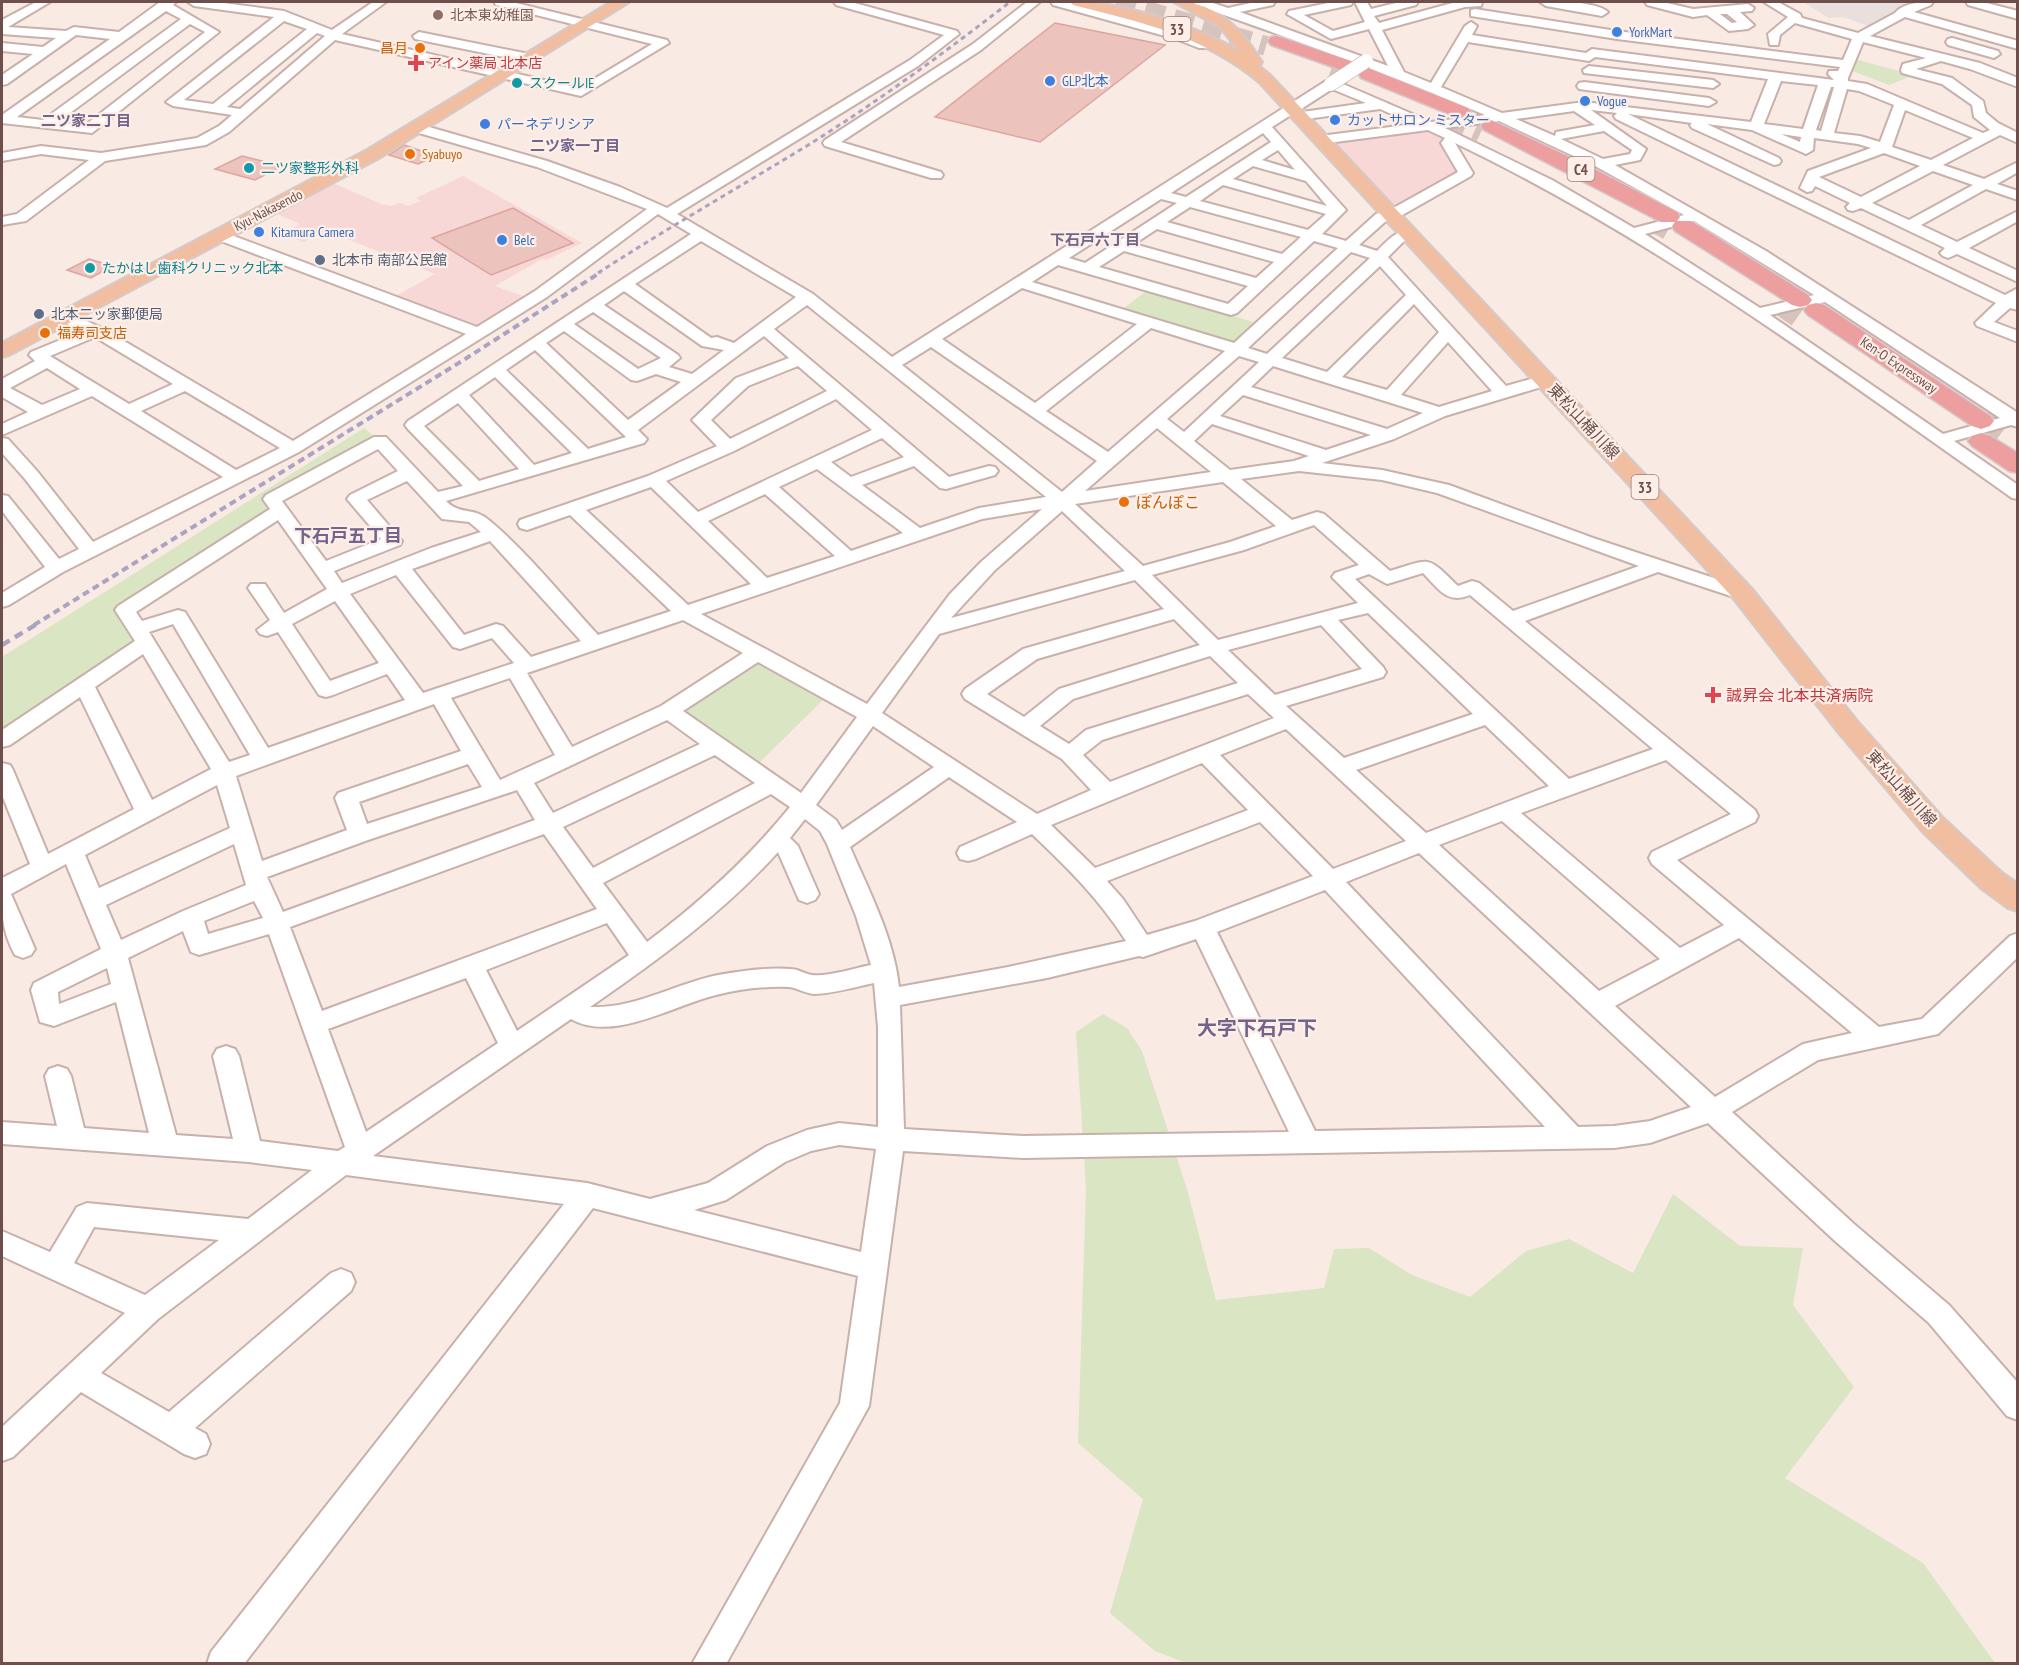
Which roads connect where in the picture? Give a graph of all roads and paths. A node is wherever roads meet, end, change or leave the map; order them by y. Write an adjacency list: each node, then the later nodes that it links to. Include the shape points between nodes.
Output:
1 (44, 2): 42 (street)
2 (194, 2): 22 (street)
3 (380, 2): 48 (street)
4 (500, 2): 40 (street)
5 (621, 2): 40 (main road, Kyu-Nakasendo)
6 (840, 2): 143 (street, via 953,34 914,63)
7 (1034, 2): 133 (street, via 977,47 830,143)
8 (1057, 2): 63 (street, 東松山桶川線 / 33)
9 (1078, 2): 63 (main road, 東松山桶川線 / 33, via 1191,33)
10 (1182, 2): 83 (main road, 東松山桶川線 / 33, via 1222,20 1236,32)
11 (1200, 2): 30 (street)
12 (1269, 2): 30 (street)
13 (1347, 2): 46 (street, via 1293,14 1331,35)
14 (1361, 2): 46 (street)
15 (1412, 2): 46 (street)
16 (1651, 2): 32 (street)
17 (1722, 2): 27 (street)
18 (1770, 2): 37 (street, via 1796,17)
19 (1927, 2): 31 (street)
20 (1972, 2): 35 (street)
21 (167, 3): 36 (street); 50 (street)
22 (215, 3): 24 (street)
23 (1615, 3): 34 (street)
24 (253, 5): 29 (street); 41 (street)
25 (1541, 5): 34 (street); 38 (street)
26 (1476, 6): 38 (street); 46 (street, via 1464,3); 54 (street)
27 (1748, 8): 28 (street); 37 (street)
28 (1731, 11): 33 (street); 33 (street, via 1748,25 1729,27)
29 (283, 12): 43 (street); 97 (street, via 173,102)
30 (1225, 12): 77 (street)
31 (1902, 12): 39 (street); 58 (street)
32 (1693, 13): 33 (street); 52 (street)
33 (1710, 13)
34 (1598, 14): 45 (street); 52 (street)
35 (2018, 15)
36 (189, 19): 41 (street); 76 (street)
37 (1793, 19): 53 (street); 57 (street, via 1774,34)
38 (1525, 21): 45 (street)
39 (1884, 23): 44 (street); 53 (street)
40 (584, 24): 67 (main road, Kyu-Nakasendo); 80 (street, via 663,43 581,92)
41 (222, 26): 79 (street)
42 (2, 28): 47 (street)
43 (315, 29): 48 (street); 97 (street)
44 (1906, 29)
45 (1576, 30): 49 (street)
46 (1371, 32): 77 (street); 81 (street)
47 (66, 35): 50 (street, via 74,31); 62 (street)
48 (333, 35): 80 (street); 99 (street)
49 (1617, 35): 52 (street); 56 (street)
50 (122, 36): 72 (street)
51 (419, 36): 67 (street)
52 (1666, 37): 61 (street)
53 (1859, 37): 66 (street); 71 (street)
54 (1465, 38): 69 (street); 91 (street, via 1444,66)
55 (1939, 39): 64 (street)
56 (1601, 42): 69 (street); 70 (street)
57 (1774, 42): 61 (street, via 1737,37); 73 (street, via 1808,46)
58 (2016, 43): 64 (street)
59 (1271, 44): 77 (highway)
60 (2, 47): 62 (street)
61 (1736, 49): 73 (street)
62 (45, 51): 68 (street)
63 (1235, 54): 83 (main road, 東松山桶川線 / 33)
64 (1994, 54): 74 (street)
65 (2, 56): 68 (street)
66 (1941, 57): 74 (street); 85 (street, via 1907,70)
67 (529, 58): 80 (main road, Kyu-Nakasendo)
68 (34, 59): 84 (street)
69 (1590, 60): 70 (street); 89 (street); 90 (street)
70 (1693, 60): 73 (street); 75 (street)
71 (1846, 64): 73 (street); 87 (street)
72 (79, 66): 76 (street); 101 (street)
73 (1802, 66): 82 (street); 86 (street); 87 (street)
74 (1975, 66): 78 (street)
75 (1717, 68): 82 (street); 89 (street)
76 (119, 69): 79 (street); 104 (street)
77 (1347, 69): 81 (street); 94 (street); 98 (street); 102 (highway)
78 (1989, 72): 85 (street); 88 (street)
79 (160, 73): 111 (street)
80 (504, 73): 110 (main road, Kyu-Nakasendo)
81 (1398, 73): 91 (street)
82 (1776, 76): 107 (street)
83 (1265, 79): 98 (main road, 東松山桶川線 / 33)
84 (2, 81)
85 (1947, 81): 112 (street, via 1978,104 1979,114)
86 (1826, 82): 87 (street); 113 (street)
87 (1842, 82): 93 (street); 115 (street)
88 (2017, 82)
89 (1713, 84): 92 (street)
90 (1584, 86): 92 (street); 95 (street, via 1576,99)
91 (1435, 87): 105 (street)
92 (1709, 102): 103 (street)
93 (1901, 103): 108 (street); 121 (street)
94 (1382, 104): 98 (street); 102 (street)
95 (1577, 107): 96 (street); 105 (street); 109 (street)
96 (1602, 108): 100 (street); 132 (street)
97 (216, 109): 99 (street)
98 (1295, 112): 106 (street); 119 (main road, 東松山桶川線 / 33)
99 (242, 113): 126 (street, via 224,129 201,141)
100 (1678, 116): 103 (street); 128 (street)
101 (3, 119): 104 (street)
102 (1447, 119): 105 (street); 116 (street); 119 (street)
103 (1706, 119): 107 (street)
104 (47, 124): 111 (street)
105 (1492, 125): 129 (street); 149 (highway, Ken-O Expressway / C4, via 1566,173)
106 (1264, 126): 120 (street); 138 (street)
107 (1756, 126): 113 (street); 122 (street)
108 (1957, 126): 117 (street); 124 (street)
109 (1606, 127): 114 (street); 129 (street, via 1639,149 1635,157)
110 (417, 128): 143 (street, via 542,165); 154 (main road, Kyu-Nakasendo)
111 (87, 130): 123 (street)
112 (1999, 130): 117 (street); 118 (street)
113 (1808, 133): 115 (street); 122 (street)
114 (1561, 135)
115 (1833, 136): 121 (street); 122 (street)
116 (1453, 137): 146 (street, via 1448,143 1466,173); 152 (street, via 1513,165)
117 (1984, 138): 124 (street)
118 (2018, 139)
119 (1320, 140): 146 (main road, 東松山桶川線 / 33)
120 (1280, 142): 127 (street); 134 (street)
121 (1886, 148): 130 (street); 135 (street, via 1813,174)
122 (1806, 150): 128 (street)
123 (58, 152): 125 (street, via 41,150); 126 (street)
124 (1953, 154): 130 (street)
125 (2, 157)
126 (100, 157): 148 (street, via 21,218)
127 (1251, 161): 134 (street); 136 (street)
128 (1774, 162): 132 (street)
129 (1601, 164): 149 (street)
130 (1933, 165): 137 (street); 142 (street)
131 (2018, 166): 137 (street)
132 (1743, 173): 140 (street)
133 (936, 175)
134 (1309, 178): 144 (street, via 1339,210)
135 (1811, 179): 140 (street); 142 (street)
136 (1220, 180): 141 (street); 144 (street)
137 (1984, 184): 139 (street); 151 (street)
138 (1160, 194): 141 (street); 161 (street)
139 (2018, 196)
140 (1800, 200): 145 (street)
141 (1186, 202): 150 (street); 156 (street)
142 (1863, 203): 145 (street); 151 (street)
143 (662, 211): 155 (street); 183 (street, via 625,230 572,273)
144 (1337, 213): 156 (street)
145 (1828, 214): 163 (street)
146 (1392, 215): 153 (main road, 東松山桶川線 / 33); 158 (street, via 1381,217)
147 (2018, 215): 159 (street)
148 (2, 221)
149 (1674, 222): 152 (street); 174 (highway, Ken-O Expressway / C4); 174 (street)
150 (1154, 223): 157 (street); 162 (street)
151 (1910, 226): 159 (street)
152 (1633, 233): 176 (street)
153 (1409, 234): 160 (street); 198 (main road, 東松山桶川線 / 33)
154 (218, 235): 177 (main road, Kyu-Nakasendo); 183 (street)
155 (700, 235): 167 (street); 171 (street)
156 (1311, 236): 158 (street); 162 (street)
157 (1121, 245): 164 (street); 169 (street)
158 (1348, 246): 160 (street); 188 (street)
159 (1958, 249): 163 (street); 165 (street)
160 (1380, 257): 170 (street); 191 (street)
161 (1058, 260): 164 (street); 166 (street)
162 (1285, 260): 169 (street)
163 (1925, 262): 172 (street)
164 (1087, 268): 168 (street)
165 (2018, 277)
166 (1022, 283): 175 (street); 185 (street)
167 (624, 284): 173 (street); 187 (street, via 708,343)
168 (1145, 284): 169 (street, via 1231,310); 175 (street)
169 (1259, 284)
170 (1415, 296): 182 (street); 196 (street)
171 (807, 297): 180 (street); 193 (street)
172 (2014, 300): 184 (street, via 1983,323)
173 (594, 305): 179 (street); 194 (street, via 672,357)
174 (1805, 305): 176 (street); 215 (highway, Ken-O Expressway / C4); 215 (street)
175 (1111, 310): 178 (street)
176 (1758, 314): 215 (street)
177 (66, 317): 181 (street); 189 (main road, Kyu-Nakasendo)
178 (1149, 322): 188 (street); 208 (street)
179 (564, 324): 186 (street); 194 (street, via 637,376)
180 (764, 328): 187 (street); 190 (street)
181 (96, 331): 192 (street, via 37,356); 199 (street)
182 (1448, 332): 204 (street); 206 (street)
183 (478, 333): 221 (street)
184 (2018, 337)
185 (932, 340): 193 (street); 208 (street)
186 (536, 342): 195 (street); 213 (street)
187 (735, 349): 197 (street)
188 (1237, 349): 191 (street); 211 (street)
189 (2, 351)
190 (800, 359): 203 (street); 220 (street, via 742,382 701,420)
191 (1273, 360): 196 (street); 202 (street)
192 (47, 361): 200 (street); 201 (street)
193 (891, 365): 241 (street)
194 (655, 368): 197 (street)
195 (496, 369): 205 (street); 222 (street)
196 (1330, 378): 206 (street)
197 (693, 380): 213 (street)
198 (1545, 380): 204 (street); 260 (main road, 東松山桶川線 / 33)
199 (184, 385): 207 (street); 221 (street)
200 (2, 388): 209 (street)
201 (94, 389): 207 (street); 209 (street)
202 (1241, 389): 212 (street); 217 (street)
203 (837, 392): 216 (street); 220 (street)
204 (1503, 393): 210 (street)
205 (459, 394): 231 (street); 237 (street, via 414,425)
206 (1390, 397): 210 (street)
207 (129, 410): 232 (street)
208 (1035, 411): 225 (street)
209 (41, 412): 214 (street)
210 (1440, 412): 217 (street)
211 (1156, 418): 218 (street); 225 (street)
212 (1209, 418): 218 (street); 223 (street)
213 (628, 429): 222 (street, via 638,439)
214 (2, 430)
215 (1992, 430): 227 (highway, Ken-O Expressway / C4); 238 (street)
216 (883, 431): 224 (street); 226 (street)
217 (1388, 435): 223 (street)
218 (1184, 441): 233 (street)
219 (2, 443): 249 (street)
220 (728, 447): 234 (street)
221 (293, 448): 232 (street)
222 (585, 456): 231 (street)
223 (1328, 456): 228 (street)
224 (915, 459): 229 (street, via 946,484); 235 (street)
225 (1107, 460): 241 (street)
226 (818, 462): 235 (street); 236 (street)
227 (2018, 465)
228 (1297, 466): 233 (street); 251 (street, via 1382,475 1443,489)
229 (989, 471)
230 (410, 472): 239 (street); 243 (street, via 381,441 272,499); 255 (street, via 356,499 393,541)
231 (531, 472): 237 (street)
232 (234, 476): 249 (street)
233 (1227, 476): 241 (street); 246 (street)
234 (654, 480): 242 (street); 244 (street)
235 (848, 484): 248 (street)
236 (767, 486): 244 (street); 250 (street)
237 (476, 488): 239 (street)
238 (2018, 494)
239 (435, 498): 247 (street, via 449,515 474,517)
240 (2, 500): 254 (street)
241 (1061, 500): 248 (street, via 978,514); 256 (street); 268 (street, via 988,566)
242 (574, 509): 245 (street); 264 (street)
243 (280, 510): 255 (street); 269 (street, via 125,610)
244 (694, 521): 257 (street)
245 (527, 524)
246 (1288, 527): 253 (street, via 1317,518); 256 (street, via 1237,546)
247 (494, 534): 252 (street); 270 (street)
248 (918, 535): 250 (street)
249 (91, 552): 254 (street)
250 (848, 558): 257 (street)
251 (1657, 566): 260 (street); 266 (street)
252 (400, 567): 259 (street); 274 (street, via 460,643 496,630)
253 (1372, 567): 262 (street, via 1342,577); 266 (street, via 1387,578 1426,566 1456,594 1472,587)
254 (56, 568): 261 (street)
255 (323, 569): 259 (street)
256 (1139, 573): 263 (street); 268 (street)
257 (764, 586): 264 (street)
258 (258, 588): 267 (street)
259 (348, 588): 267 (street); 273 (street)
260 (1743, 594): 323 (main road, 東松山桶川線 / 33, via 1848,727 1926,816 1992,881)
261 (3, 598)
262 (1373, 605): 265 (street); 282 (street)
263 (1176, 612): 271 (street); 284 (street, via 1030,654 972,694)
264 (685, 613): 270 (street); 272 (street)
265 (1324, 617): 271 (street); 279 (street, via 1376,672)
266 (1511, 619): 287 (street)
267 (274, 627): 273 (street, via 326,690)
268 (932, 630): 281 (street)
269 (142, 636): 275 (street); 291 (street, via 178,616); 296 (street)
270 (595, 644): 274 (street)
271 (1213, 648): 276 (street); 284 (street, via 1066,694)
272 (757, 652): 280 (street); 281 (street)
273 (392, 665): 278 (street)
274 (521, 668): 277 (street); 292 (street)
275 (84, 685): 285 (street); 304 (street)
276 (1252, 686): 279 (street); 290 (street, via 1094,735)
277 (439, 695): 278 (street); 289 (street)
278 (418, 702): 291 (street)
279 (1272, 703): 283 (street)
280 (668, 711): 286 (street); 292 (street)
281 (869, 714): 293 (street); 302 (street)
282 (1488, 716): 294 (street); 299 (street)
283 (1290, 720): 288 (street); 294 (street)
284 (1025, 727): 290 (street)
285 (2, 740)
286 (717, 745): 298 (street); 307 (street)
287 (1670, 751): 299 (street); 328 (street, via 1746,816 1660,858)
288 (1205, 753): 301 (street); 305 (street)
289 (475, 754): 300 (street); 309 (street, via 346,798)
290 (1070, 754): 301 (street)
291 (263, 758): 296 (street)
292 (568, 758): 297 (street)
293 (950, 766): 306 (street); 312 (street)
294 (1342, 767): 311 (street)
295 (2, 770): 315 (street)
296 (224, 772): 304 (street); 308 (street)
297 (521, 780): 300 (street); 307 (street)
298 (772, 784): 302 (street); 317 (street)
299 (1564, 788): 303 (street)
300 (495, 791): 309 (street)
301 (1106, 792): 306 (street)
302 (802, 806): 310 (street); 312 (street, via 828,826)
303 (1504, 810): 311 (street); 335 (street)
304 (147, 812): 313 (street)
305 (1262, 813): 316 (street); 318 (street)
306 (1035, 823): 314 (street); 316 (street)
307 (549, 824): 317 (street); 327 (street)
308 (241, 832): 319 (street); 324 (street)
309 (360, 834): 319 (street)
310 (776, 840): 321 (street, via 787,846); 334 (street, via 701,914)
311 (1423, 843): 318 (street); 340 (street)
312 (838, 844): 337 (street)
313 (72, 851): 315 (street); 324 (street)
314 (968, 853)
315 (42, 866): 320 (street)
316 (1091, 878): 331 (street, via 1115,905)
317 (589, 880): 325 (street)
318 (1330, 880): 329 (street); 349 (street)
319 (256, 881): 326 (street); 327 (street)
320 (2, 888)
321 (807, 894)
322 (2, 899): 332 (street)
323 (2018, 900)
324 (93, 901): 333 (street)
325 (612, 912): 334 (street); 336 (street)
326 (191, 917): 327 (street, via 199,946); 333 (street)
327 (277, 923): 342 (street)
328 (1741, 926): 335 (street); 343 (street)
329 (1203, 928): 331 (street); 352 (street)
330 (2018, 942): 343 (street, via 1929,1027)
331 (1143, 948): 339 (street)
332 (23, 949)
333 (115, 952): 338 (street); 338 (street, via 49,985 44,990 48,1015)
334 (644, 957): 341 (street)
335 (1678, 960): 340 (street)
336 (472, 966): 342 (street); 344 (street)
337 (885, 972): 339 (street); 341 (street, via 813,985 792,978 717,985 638,1012 605,1017 586,1016)
338 (124, 989): 353 (street)
339 (888, 998): 351 (street)
340 (1598, 1004): 347 (street)
341 (570, 1007): 344 (street)
342 (315, 1024): 355 (street)
343 (1875, 1038): 347 (street, via 1812,1051)
344 (512, 1046): 355 (street)
345 (226, 1056): 354 (street)
346 (58, 1076): 350 (street)
347 (1714, 1110): 349 (street, via 1650,1132); 365 (street, via 1844,1232 1939,1314)
348 (2, 1133): 350 (street)
349 (1571, 1137): 352 (street)
350 (73, 1139): 353 (street)
351 (891, 1139): 352 (street, via 1023,1147); 357 (street, via 839,1134 807,1141 776,1154 716,1192); 360 (street)
352 (1307, 1141)
353 (165, 1144): 354 (street)
354 (249, 1151): 355 (street)
355 (351, 1157): 356 (street); 358 (street)
356 (587, 1195): 357 (street); 367 (street)
357 (650, 1211): 360 (street)
358 (252, 1231): 361 (street, via 87,1215); 363 (street)
359 (2, 1243): 361 (street)
360 (873, 1267): 368 (street, via 854,1406)
361 (56, 1268): 363 (street)
362 (341, 1282): 364 (street, via 183,1437)
363 (148, 1310): 364 (street)
364 (78, 1375): 366 (street)
365 (2018, 1406)
366 (2, 1447)
367 (223, 1664)
368 (708, 1664)

